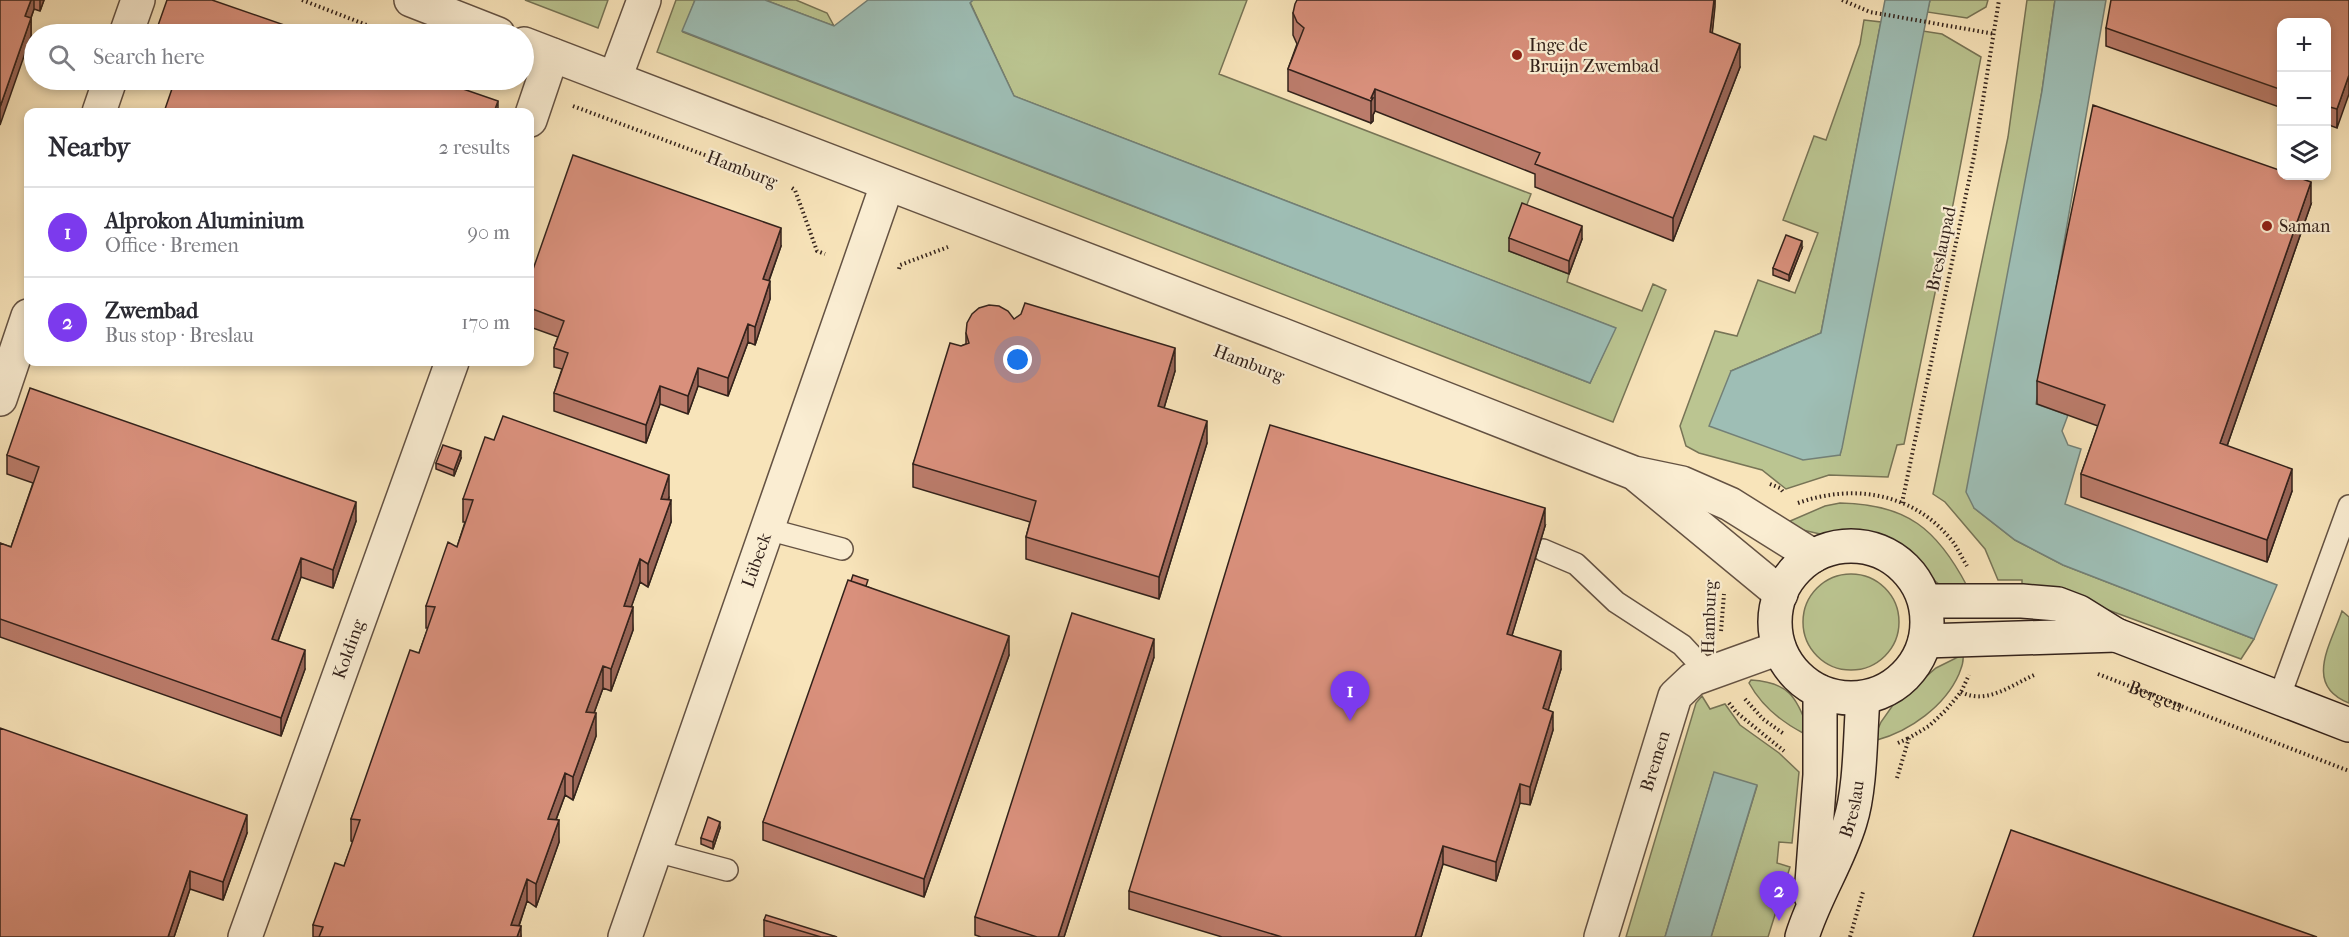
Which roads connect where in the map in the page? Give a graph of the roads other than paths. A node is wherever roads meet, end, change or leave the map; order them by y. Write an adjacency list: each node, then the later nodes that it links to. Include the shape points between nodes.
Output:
1 (138, 0): 4 (street)
2 (411, 0): 5 (street)
3 (644, 0): 7 (street)
4 (130, 24)
5 (472, 24)
6 (538, 50): 7 (street, Hamburg); 9 (street)
7 (615, 78): 11 (street, Hamburg)
8 (107, 90): 10 (street)
9 (534, 107)
10 (100, 108)
11 (887, 185): 15 (street, Hamburg); 17 (street, Lübeck)
12 (24, 327): 14 (street)
13 (451, 366): 34 (street, Kolding)
14 (0, 396)
15 (1634, 473): 20 (street, Hamburg, via 1682,483 1730,504); 21 (street, Hamburg)
16 (2349, 506): 29 (lane)
17 (767, 529): 18 (lane); 31 (street, Lübeck)
18 (842, 549)
19 (1543, 550): 26 (lane, via 1576,564 1616,602)
20 (1813, 556): 21 (street, via 1788,579); 22 (street, via 1851,546 1870,548 1888,556 1910,575)
21 (1780, 594): 25 (street, via 1775,612)
22 (1924, 601): 23 (street, via 2058,604); 24 (street)
23 (2116, 635): 24 (street); 29 (street)
24 (1925, 641): 28 (street, via 1903,679)
25 (1779, 648): 26 (street, Bremen); 27 (street, via 1789,667)
26 (1718, 670): 36 (street, Bremen, via 1694,679 1675,696)
27 (1820, 692): 28 (street, via 1841,698); 33 (street, Breslau, via 1820,762)
28 (1863, 698): 33 (street, Breslau, via 1851,820)
29 (2279, 698): 30 (street)
30 (2349, 725)
31 (656, 851): 32 (lane); 35 (street, Lübeck)
32 (727, 870)
33 (1806, 925)
34 (245, 937)
35 (625, 937)
36 (1601, 937)

